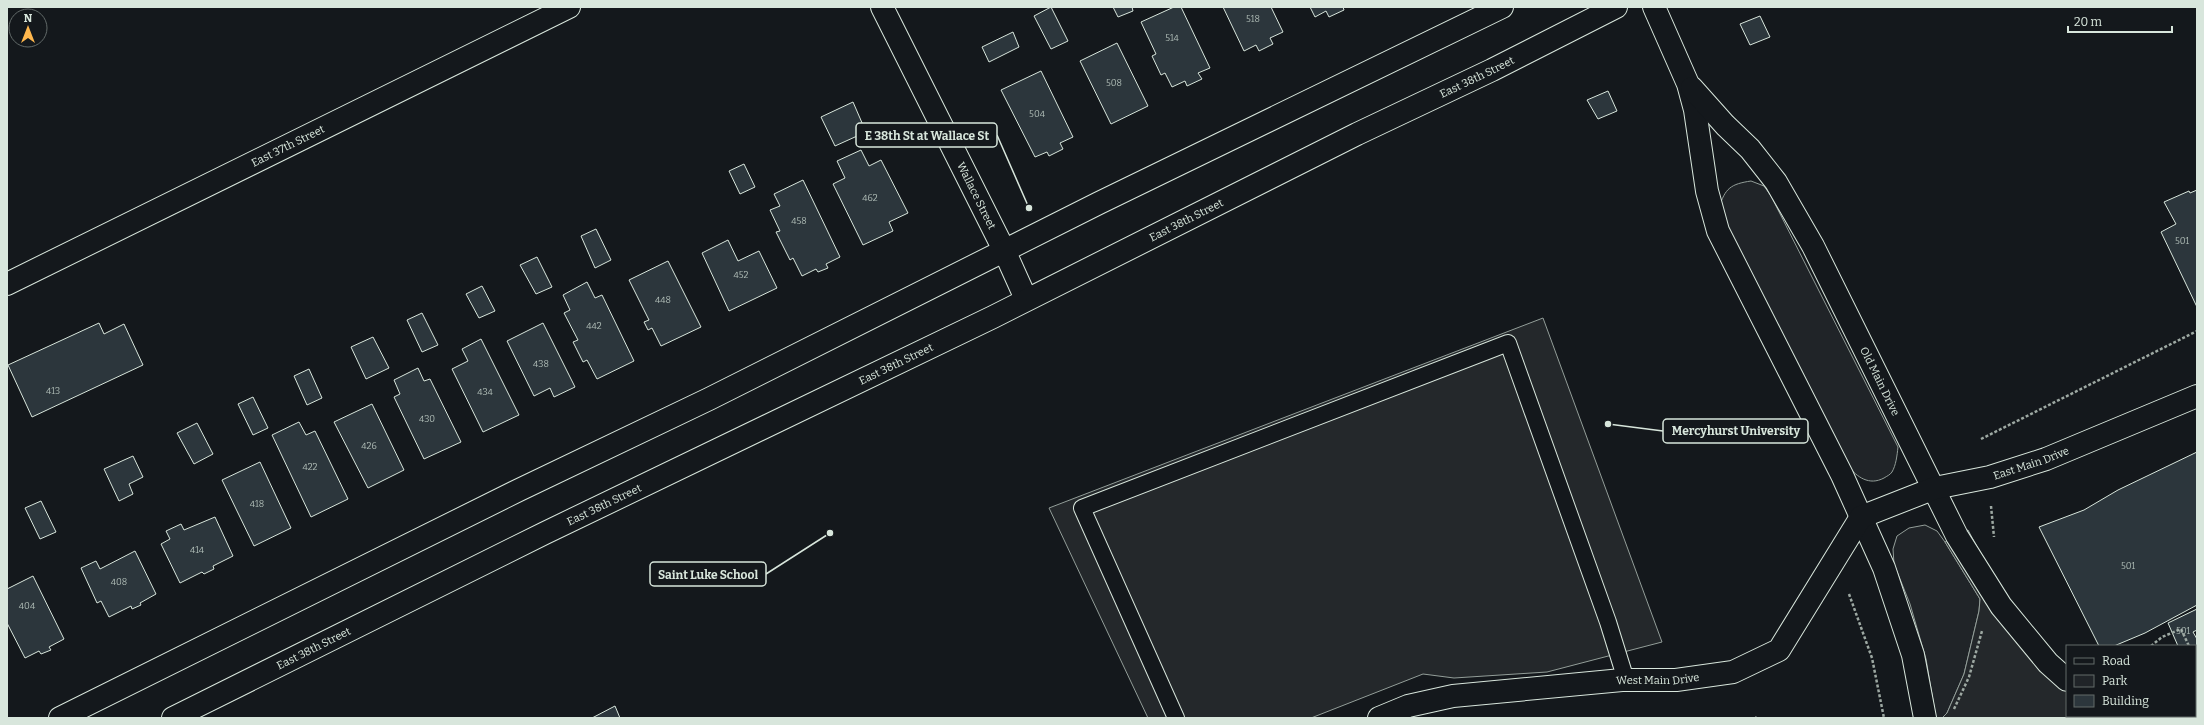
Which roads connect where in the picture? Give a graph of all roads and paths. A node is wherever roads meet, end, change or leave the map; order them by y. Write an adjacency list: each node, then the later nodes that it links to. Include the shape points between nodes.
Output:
1 (569, 7): 8 (street, East 37th Street)
2 (882, 7): 7 (street, Wallace Street)
3 (1502, 7): 7 (street)
4 (1616, 7): 9 (street, East 38th Street)
5 (1654, 7): 6 (street, Old Main Drive)
6 (1688, 84): 13 (street, Old Main Drive, via 1725,126 1750,149 1776,182 1812,246); 14 (street, Old Main Drive, via 1696,110 1707,191 1718,231)
7 (1004, 250): 9 (street, Wallace Street); 20 (street, via 709,399 498,500)
8 (7, 284)
9 (1026, 299): 21 (street, East 38th Street)
10 (2197, 331): 12 (path)
11 (2197, 396): 13 (street, East Main Drive, via 2046,460 1990,477)
12 (1981, 439)
13 (1935, 488): 14 (street, East Main Drive); 18 (street, Old Main Drive, via 1957,536 2001,606 2048,664)
14 (1861, 517): 15 (street, West Main Drive); 25 (street, Old Main Drive, via 1884,568 1913,655)
15 (1836, 555): 19 (street, West Main Drive, via 1778,650 1733,672 1676,680); 24 (path, via 1872,658)
16 (2153, 645): 17 (path, via 2181,629)
17 (2189, 645)
18 (2066, 679)
19 (1626, 680): 22 (lane, via 1608,622 1508,343 1082,508); 23 (street, West Main Drive, via 1453,696 1408,706)
20 (60, 718)
21 (173, 718)
22 (1176, 718)
23 (1379, 718)
24 (1884, 718)
25 (1925, 718)

